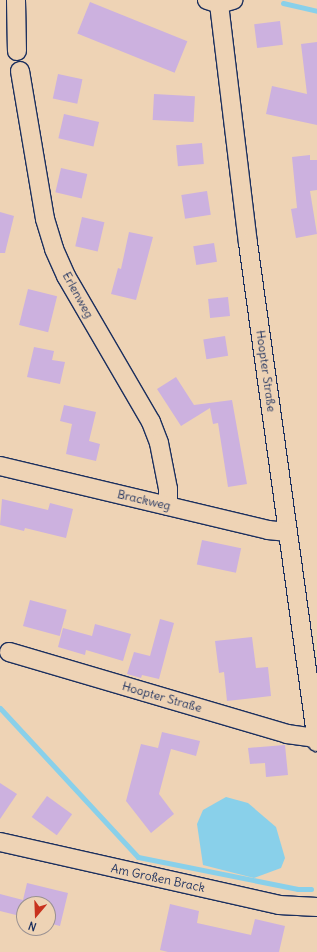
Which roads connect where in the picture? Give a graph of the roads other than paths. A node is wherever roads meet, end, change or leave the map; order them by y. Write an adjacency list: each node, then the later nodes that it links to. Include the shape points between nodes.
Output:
1 (16, 0): 3 (street)
2 (220, 1): 7 (street, Hoopter Straße, via 248,243)
3 (17, 51)
4 (20, 71): 6 (street, Erlenweg, via 45,219 54,249 66,276 151,422 159,443 168,489)
5 (0, 466): 6 (street, Brackweg)
6 (168, 506): 7 (street, Brackweg, via 268,530)
7 (288, 532): 9 (street, Hoopter Straße)
8 (9, 652): 9 (street, Hoopter Straße, via 287,734)
9 (316, 738): 10 (street, Hoopter Straße)
10 (317, 742)
11 (0, 842): 12 (street, Am Großen Brack, via 279,905)
12 (317, 907)

